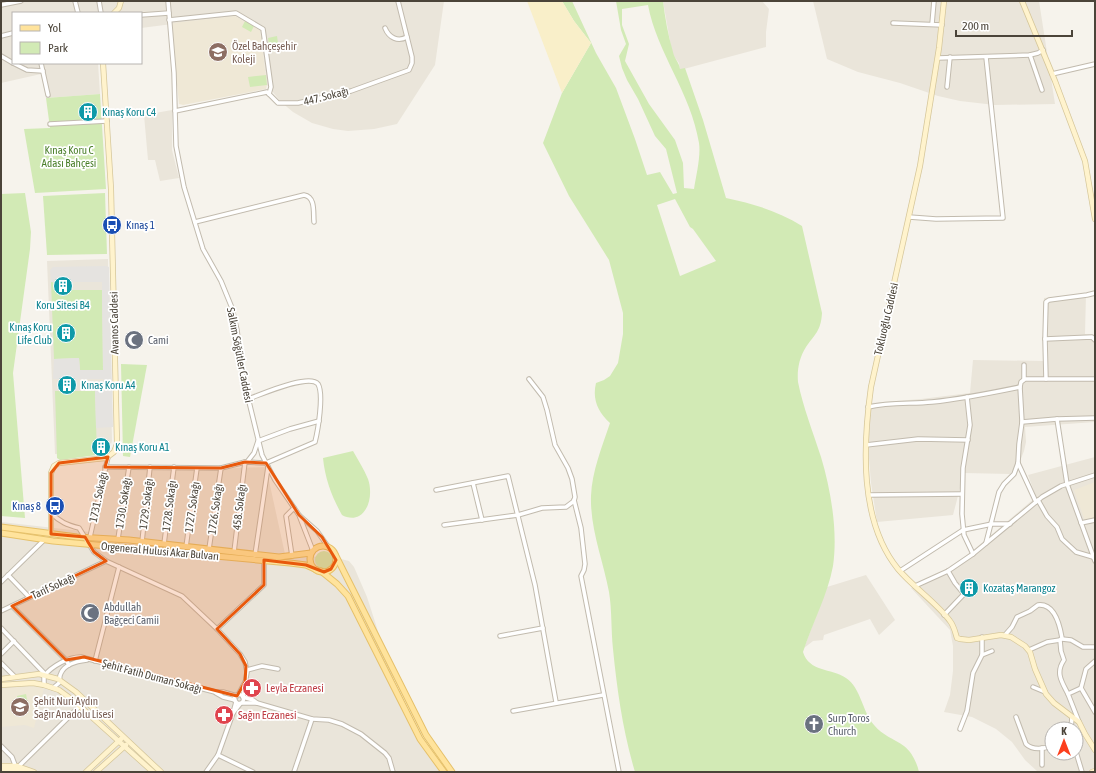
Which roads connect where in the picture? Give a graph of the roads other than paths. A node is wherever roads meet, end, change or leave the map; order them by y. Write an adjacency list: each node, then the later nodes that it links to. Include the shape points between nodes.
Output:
1 (21, 1): 10 (street)
2 (75, 1): 11 (street)
3 (99, 1): 12 (street)
4 (120, 1): 13 (street)
5 (168, 1): 14 (street, Salkım Söğütler Caddesi)
6 (398, 1): 23 (street, 447. Sokağı)
7 (934, 1): 18 (street)
8 (944, 1): 19 (street, Tokluoğlu Caddesi)
9 (1022, 1): 24 (street)
10 (1, 5)
11 (78, 12)
12 (101, 12)
13 (115, 12)
14 (169, 13): 15 (street); 16 (street, Salkım Söğütler Caddesi)
15 (142, 15)
16 (169, 20): 39 (street, via 236,13 263,29 271,86); 41 (street, Salkım Söğütler Caddesi)
17 (893, 23): 18 (street)
18 (932, 24): 19 (street)
19 (942, 25): 29 (street, Tokluoğlu Caddesi)
20 (385, 28): 23 (street, via 395,39)
21 (12, 33): 22 (street)
22 (1, 36)
23 (408, 37): 39 (street, 447. Sokağı, via 413,61 409,70 351,90 298,103 278,103)
24 (1043, 50): 27 (street); 36 (street)
25 (1, 56): 30 (street)
26 (986, 56): 27 (street); 28 (street); 44 (street, via 1004,218)
27 (1030, 56): 38 (street)
28 (950, 57): 29 (street); 37 (street)
29 (938, 58): 44 (street, Tokluoğlu Caddesi)
30 (12, 62)
31 (15, 64): 35 (street, via 27,70)
32 (41, 64): 35 (street)
33 (103, 64): 42 (street, Avanos Caddesi)
34 (1095, 64): 36 (street)
35 (43, 71): 40 (street)
36 (1052, 74): 45 (street, via 1085,161)
37 (947, 88)
38 (1042, 90)
39 (269, 94): 41 (street, via 267,92)
40 (48, 95)
41 (175, 111): 46 (street, Salkım Söğütler Caddesi, via 177,156)
42 (108, 121): 43 (street); 67 (street, Avanos Caddesi, via 117,441 115,449)
43 (50, 124)
44 (909, 217): 59 (street, Tokluoğlu Caddesi, via 877,353)
45 (1095, 219)
46 (195, 222): 47 (street, via 304,195 310,196 312,200); 58 (street, Salkım Söğütler Caddesi, via 204,248 232,308)
47 (314, 222)
48 (1095, 293): 49 (street, via 1046,300)
49 (1045, 339): 50 (street); 54 (street)
50 (1095, 340)
51 (1024, 365): 53 (street)
52 (529, 379): 83 (street, via 543,397 548,410 555,445 572,479)
53 (1024, 379): 54 (street); 56 (street)
54 (1046, 379): 55 (street)
55 (1095, 379)
56 (1020, 386): 57 (street); 63 (street)
57 (967, 397): 59 (street, via 884,404); 64 (street, via 970,418)
58 (248, 399): 62 (street, via 290,384 313,381 319,386); 65 (street, Salkım Söğütler Caddesi)
59 (868, 408): 66 (street, Tokluoğlu Caddesi)
60 (1095, 418): 61 (street)
61 (1057, 419): 63 (street); 79 (street)
62 (319, 421): 65 (street); 70 (street, via 316,442)
63 (1022, 422): 69 (street)
64 (968, 440): 66 (street, via 918,440); 81 (street)
65 (258, 441): 68 (street, via 254,453); 70 (street, Salkım Söğütler Caddesi)
66 (866, 445): 82 (street, Tokluoğlu Caddesi)
67 (108, 457): 71 (street, 1731. Sokağı); 86 (street, via 55,465 51,473)
68 (246, 462): 70 (street); 76 (street); 109 (street, 458. Sokağı)
69 (1018, 463): 84 (street); 92 (street, via 999,492)
70 (267, 465): 85 (street, Salkım Söğütler Caddesi); 112 (street)
71 (105, 466): 72 (street); 99 (street, 1731. Sokağı)
72 (129, 467): 73 (street); 101 (street, 1730. Sokağı)
73 (150, 467): 74 (street); 102 (street, 1729. Sokağı)
74 (174, 468): 75 (street); 105 (street, 1728. Sokağı)
75 (197, 468): 76 (street); 106 (street, 1727. Sokağı)
76 (221, 468): 108 (street, 1726. Sokağı)
77 (1095, 475): 79 (street)
78 (473, 483): 80 (street); 88 (street, via 508,476); 89 (street)
79 (1067, 484): 84 (street); 91 (street)
80 (436, 490)
81 (962, 494): 82 (street); 96 (street)
82 (869, 495): 121 (street, Tokluoğlu Caddesi, via 879,537 889,557)
83 (574, 500): 88 (street, via 566,507 542,508); 165 (street, via 581,528 585,564 581,576)
84 (1037, 501): 93 (street); 115 (street, via 1057,527 1062,539 1076,552)
85 (294, 508): 87 (street, Salkım Söğütler Caddesi); 113 (street, via 286,516)
86 (51, 513): 98 (street); 99 (street, via 66,525 79,528)
87 (299, 515): 107 (street, Salkım Söğütler Caddesi, via 317,531); 110 (street, Salkım Söğütler Caddesi)
88 (518, 515): 89 (street); 131 (street)
89 (482, 520): 94 (street)
90 (1095, 520): 91 (street)
91 (1082, 523): 115 (street)
92 (992, 524): 93 (street); 96 (street); 103 (street)
93 (1010, 524): 103 (street)
94 (444, 525)
95 (1, 527): 98 (main road, Orgeneral Hulusi Akar Bulvarı)
96 (963, 530): 111 (street); 121 (street)
97 (1, 533): 100 (main road, Orgeneral Hulusi Akar Bulvarı)
98 (51, 534): 99 (main road, Orgeneral Hulusi Akar Bulvarı)
99 (88, 537): 101 (main road, Orgeneral Hulusi Akar Bulvarı); 104 (street)
100 (44, 540): 104 (main road, Orgeneral Hulusi Akar Bulvarı); 123 (street)
101 (118, 540): 102 (main road, Orgeneral Hulusi Akar Bulvarı)
102 (142, 542): 105 (main road, Orgeneral Hulusi Akar Bulvarı)
103 (986, 543): 111 (street)
104 (89, 544): 116 (main road, Orgeneral Hulusi Akar Bulvarı); 117 (street, via 94,552)
105 (164, 544): 106 (main road, Orgeneral Hulusi Akar Bulvarı)
106 (186, 547): 108 (main road, Orgeneral Hulusi Akar Bulvarı)
107 (329, 548): 110 (main road, via 321,546); 114 (main road)
108 (209, 550): 109 (main road, Orgeneral Hulusi Akar Bulvarı)
109 (234, 552): 112 (main road, Orgeneral Hulusi Akar Bulvarı)
110 (312, 552): 113 (main road, Orgeneral Hulusi Akar Bulvarı); 120 (main road, via 311,563)
111 (974, 554): 122 (street)
112 (255, 555): 113 (main road, Orgeneral Hulusi Akar Bulvarı)
113 (292, 556)
114 (336, 556): 120 (main road, via 333,566 328,571); 208 (main road, via 426,735)
115 (1094, 559): 118 (street)
116 (264, 560): 120 (main road, Orgeneral Hulusi Akar Bulvarı, via 306,565); 132 (street, via 264,585)
117 (106, 561): 119 (street); 126 (street, Tarif Sokağı)
118 (1095, 566)
119 (119, 567): 132 (street, via 182,596); 145 (street)
120 (319, 571): 207 (main road, Orgeneral Hulusi Akar Bulvarı, via 348,596 420,739)
121 (900, 571): 125 (street, Tokluoğlu Caddesi)
122 (948, 571): 125 (street); 129 (street, via 964,594)
123 (8, 575): 124 (street); 126 (street)
124 (1, 582)
125 (915, 586): 129 (street, Tokluoğlu Caddesi)
126 (29, 598): 127 (street, Tarif Sokağı)
127 (12, 606): 128 (street, Tarif Sokağı); 144 (street)
128 (1, 611)
129 (944, 615): 135 (street, Tokluoğlu Caddesi, via 951,622 958,639)
130 (1, 628): 137 (street)
131 (543, 628): 134 (street); 168 (street)
132 (217, 629): 150 (street, via 243,657)
133 (1005, 635): 135 (street); 136 (street, via 1017,617 1042,604 1046,605 1057,619 1061,628); 139 (street, via 1020,642)
134 (500, 636)
135 (982, 638): 142 (street)
136 (1061, 639): 138 (street, via 1071,640 1083,647); 139 (street, via 1046,642); 163 (street, via 1064,660 1059,667 1059,673)
137 (14, 641): 141 (street); 151 (street)
138 (1095, 647)
139 (1029, 650): 162 (street)
140 (992, 651): 142 (street)
141 (1, 654)
142 (982, 655): 181 (street, via 973,673 967,711)
143 (90, 659): 144 (street, Şehit Fatih Duman Sokağı, via 78,657); 145 (street, Şehit Fatih Duman Sokağı); 148 (street, Şehit Fatih Duman Sokağı)
144 (66, 660): 148 (street); 151 (street, Şehit Fatih Duman Sokağı)
145 (95, 661): 161 (street, Şehit Fatih Duman Sokağı)
146 (1095, 661): 160 (street, via 1086,669)
147 (1, 663): 152 (street)
148 (69, 665): 154 (street, via 62,671)
149 (278, 669): 150 (street, via 262,666)
150 (246, 670): 155 (street)
151 (45, 675): 152 (street); 154 (street); 156 (street)
152 (15, 677): 153 (street)
153 (1, 679)
154 (60, 680): 159 (street); 183 (street)
155 (245, 682): 164 (street); 166 (street)
156 (44, 684): 157 (street, via 28,682); 159 (street)
157 (1, 685)
158 (1032, 687): 162 (street)
159 (53, 688): 171 (street)
160 (1081, 688): 163 (street); 172 (street)
161 (215, 692): 164 (street, Şehit Fatih Duman Sokağı); 167 (street, Şehit Fatih Duman Sokağı)
162 (1045, 692): 175 (street)
163 (1068, 694): 180 (street)
164 (238, 695): 166 (street, Şehit Fatih Duman Sokağı); 167 (street)
165 (603, 695): 168 (street); 209 (street)
166 (243, 697): 169 (street); 170 (street, Şehit Fatih Duman Sokağı)
167 (235, 701): 169 (street, Şehit Fatih Duman Sokağı); 174 (street)
168 (556, 702): 173 (street)
169 (241, 703): 170 (street); 174 (street)
170 (257, 703): 177 (street)
171 (80, 706): 184 (street); 194 (street)
172 (1094, 709)
173 (513, 712)
174 (234, 713): 190 (street)
175 (1072, 717): 178 (street); 179 (street)
176 (1016, 718): 188 (street, via 1027,746 1034,749)
177 (312, 719): 205 (street); 206 (street, via 329,720 361,734 389,758)
178 (1072, 721)
179 (1078, 721)
180 (1079, 721)
181 (960, 728)
182 (1084, 732): 189 (street)
183 (123, 736): 184 (street); 185 (street)
184 (119, 741): 187 (street); 199 (street)
185 (129, 741): 187 (street); 202 (street)
186 (1, 746): 194 (street)
187 (124, 746): 200 (street); 201 (street)
188 (1042, 748): 192 (street)
189 (1095, 750)
190 (218, 755): 203 (street); 204 (street)
191 (1079, 761): 210 (street)
192 (1042, 765)
193 (1, 766): 194 (street)
194 (17, 766): 198 (street)
195 (1, 769): 197 (street)
196 (1095, 771): 211 (street)
197 (25, 772)
198 (34, 772)
199 (86, 772)
200 (96, 772)
201 (153, 772)
202 (161, 772)
203 (206, 772)
204 (253, 772)
205 (294, 772)
206 (393, 772)
207 (444, 772)
208 (452, 772)
209 (619, 772)
210 (1082, 772)
211 (1092, 772)

